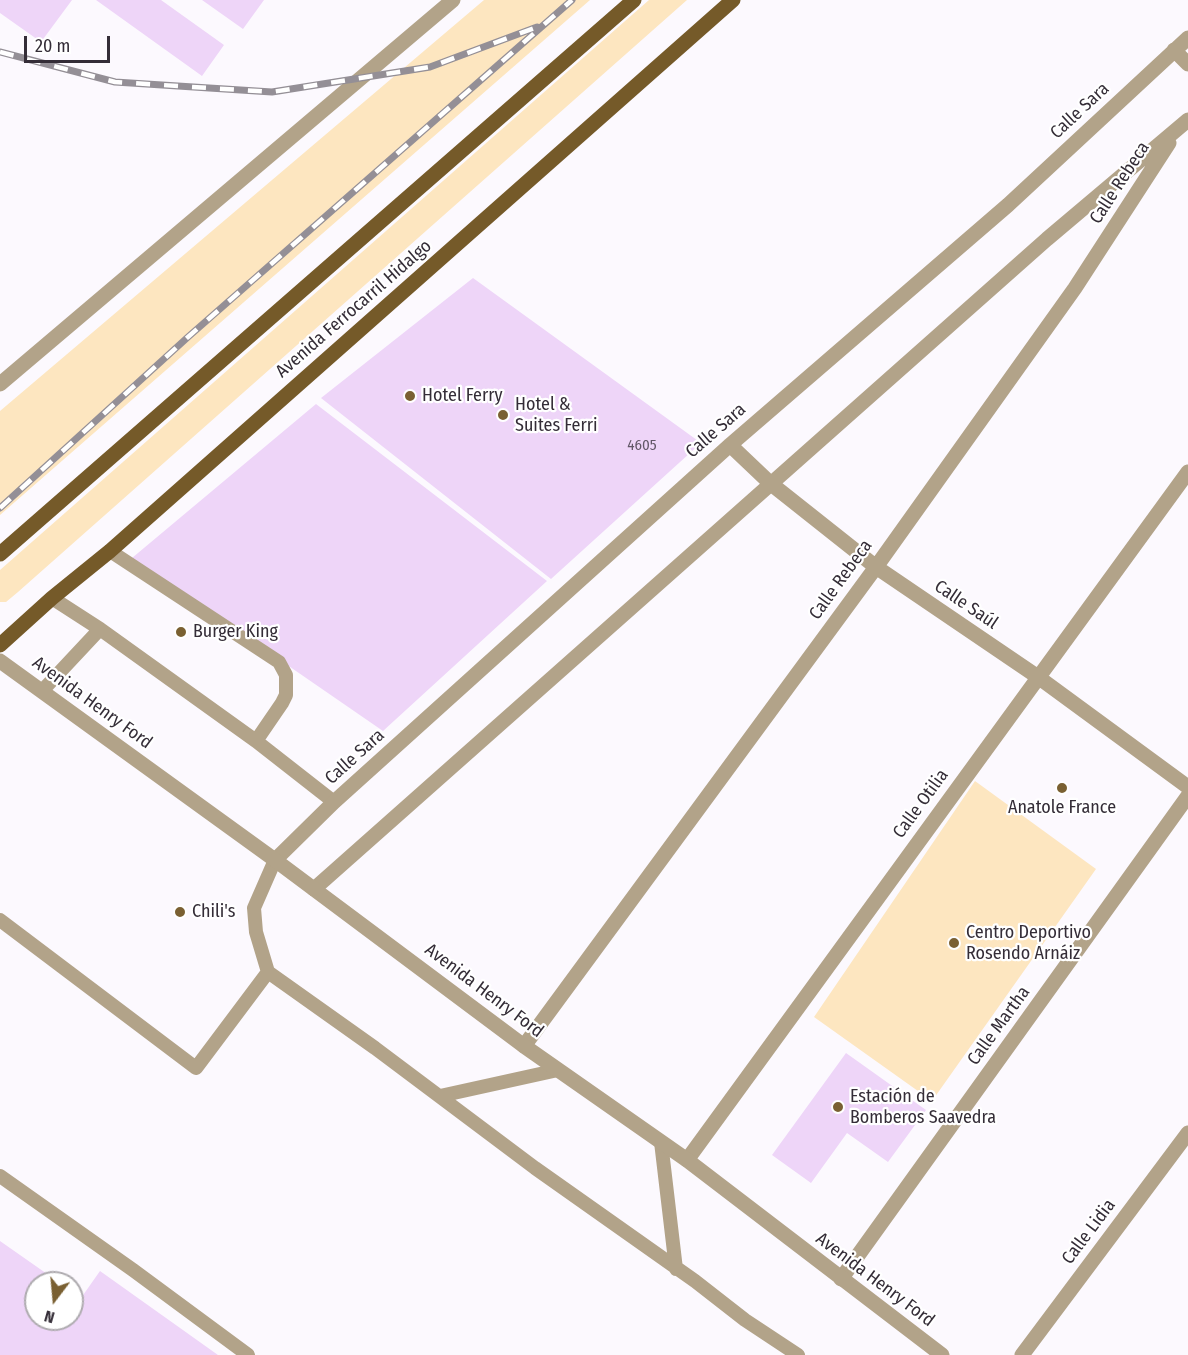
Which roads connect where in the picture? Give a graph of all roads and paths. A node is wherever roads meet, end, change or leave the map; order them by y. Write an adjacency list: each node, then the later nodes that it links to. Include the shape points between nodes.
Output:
1 (453, 0): 8 (street)
2 (634, 0): 13 (main road)
3 (733, 0): 12 (main road, Avenida Ferrocarril Hidalgo)
4 (1188, 38): 5 (street, Calle Sara)
5 (1174, 50): 6 (street); 9 (street, Calle Sara, via 1008,205)
6 (1188, 63)
7 (1183, 125): 11 (street); 14 (street, Calle Rebeca, via 1075,288)
8 (0, 384)
9 (730, 445): 11 (street, Calle Saúl); 24 (street, Calle Sara)
10 (1188, 472): 19 (street, Calle Otilia)
11 (770, 483): 14 (street, Calle Saúl); 26 (street)
12 (110, 551): 15 (main road, Avenida Ferrocarril Hidalgo); 21 (lane, via 279,662 286,675 286,694)
13 (0, 554)
14 (876, 567): 19 (street, Calle Saúl); 29 (street, Calle Rebeca)
15 (52, 598): 16 (lane); 17 (main road, Avenida Ferrocarril Hidalgo)
16 (100, 629): 20 (lane); 21 (lane)
17 (0, 645)
18 (0, 661): 20 (street, Avenida Henry Ford)
19 (1038, 677): 22 (street, Calle Saúl); 34 (street, Calle Otilia)
20 (42, 691): 25 (street, Avenida Henry Ford)
21 (256, 741): 24 (lane)
22 (1188, 787)
23 (1188, 796): 37 (street, Calle Martha)
24 (334, 802): 25 (street, Calle Sara)
25 (275, 860): 26 (street, Avenida Henry Ford); 28 (lane, via 254,908 256,932)
26 (314, 889): 29 (street, Avenida Henry Ford)
27 (0, 920): 28 (lane, via 196,1068)
28 (268, 972): 31 (lane)
29 (524, 1046): 30 (street, Avenida Henry Ford)
30 (558, 1070): 31 (lane); 33 (street, Avenida Henry Ford)
31 (440, 1096): 36 (lane)
32 (1188, 1133): 41 (street, Calle Lidia)
33 (661, 1142): 34 (street, Avenida Henry Ford); 36 (lane)
34 (687, 1160): 37 (street, Avenida Henry Ford)
35 (0, 1176): 38 (lane)
36 (676, 1269): 39 (lane)
37 (841, 1279): 40 (street, Avenida Henry Ford)
38 (248, 1355)
39 (798, 1355)
40 (942, 1355)
41 (1022, 1355)

